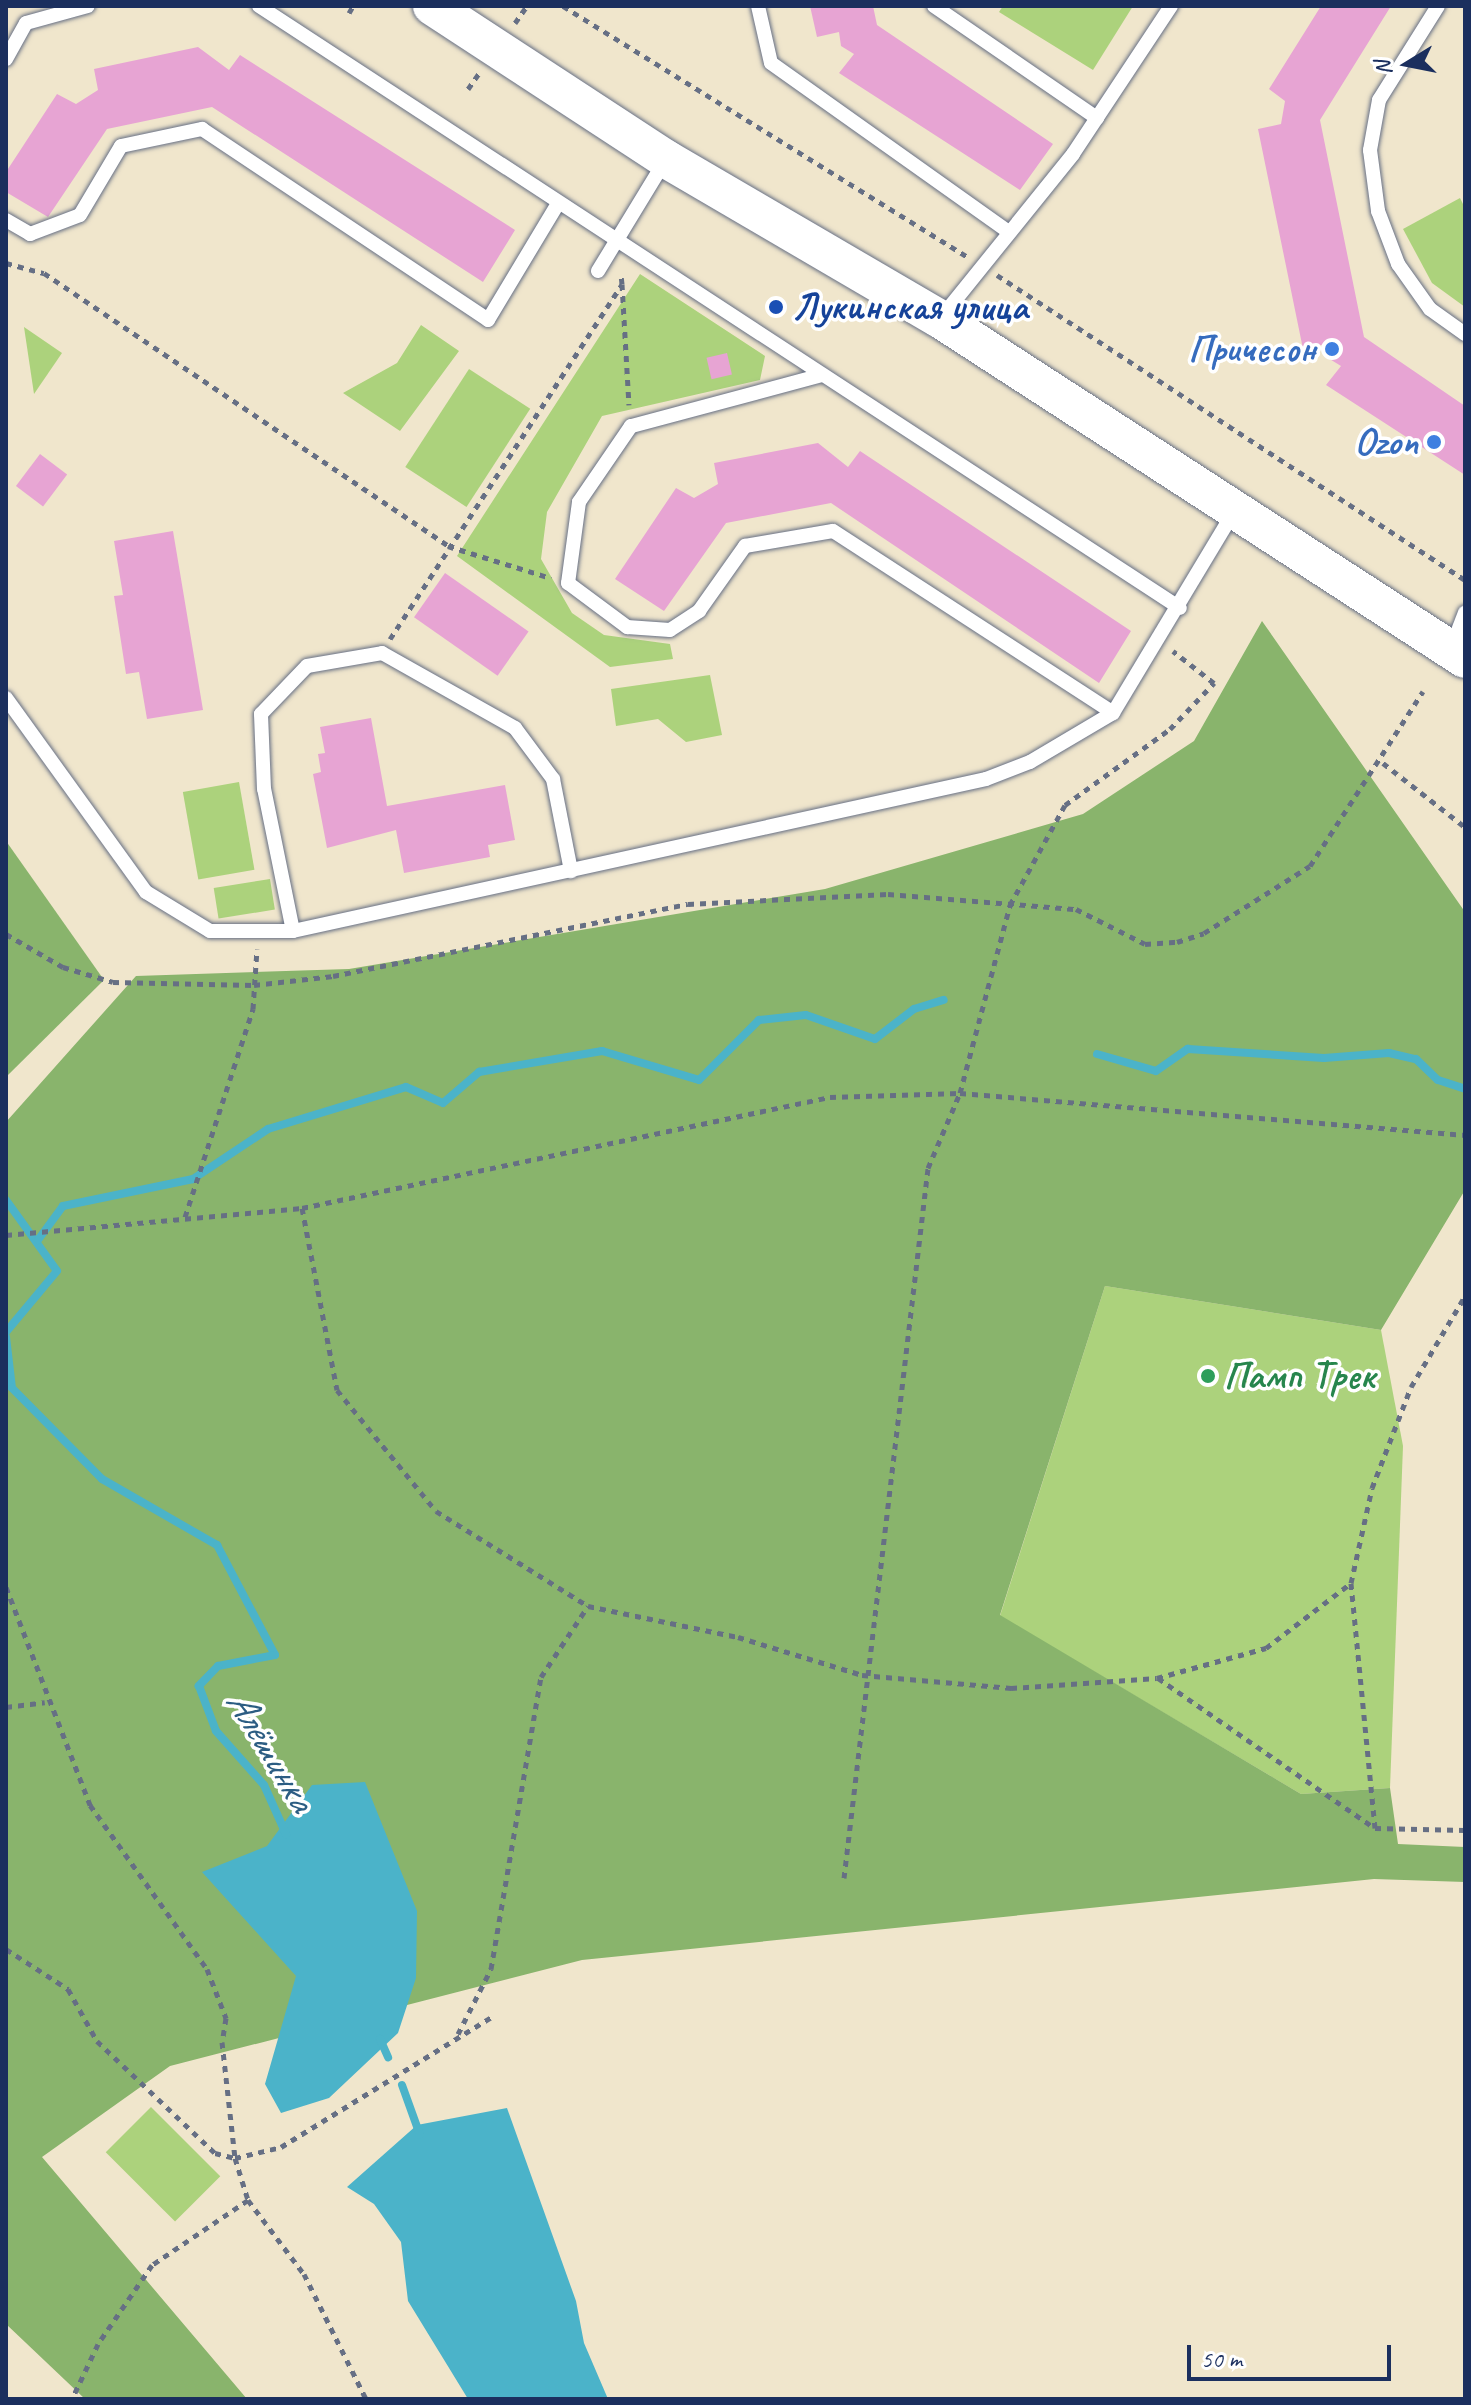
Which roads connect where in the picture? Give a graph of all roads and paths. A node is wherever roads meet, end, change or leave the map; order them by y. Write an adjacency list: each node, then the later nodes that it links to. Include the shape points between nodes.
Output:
1 (88, 6): 11 (lane, via 26,23)
2 (259, 6): 14 (lane)
3 (353, 6): 10 (path)
4 (432, 6): 13 (street)
5 (563, 6): 19 (path)
6 (758, 6): 16 (lane, via 771,63)
7 (934, 6): 12 (lane)
8 (1171, 6): 12 (lane)
9 (1438, 6): 23 (lane, via 1379,100 1370,150 1378,211 1398,264 1430,309)
10 (349, 13)
11 (6, 59)
12 (1097, 118): 16 (lane)
13 (666, 159): 17 (lane); 22 (street)
14 (557, 205): 15 (lane, via 488,320 202,129 121,146 80,215 30,234); 17 (lane)
15 (6, 220)
16 (1009, 232): 19 (lane)
17 (619, 243): 20 (lane); 21 (path); 24 (lane)
18 (6, 263): 27 (path, via 44,273)
19 (982, 265): 22 (lane); 28 (path)
20 (598, 271)
21 (622, 284): 25 (path); 27 (path)
22 (940, 319): 26 (street)
23 (1465, 334)
24 (822, 375): 25 (lane); 30 (lane)
25 (631, 426): 29 (lane, via 579,502)
26 (1235, 510): 30 (lane); 34 (street)
27 (448, 546): 29 (path); 33 (path)
28 (1465, 580)
29 (568, 583): 37 (lane, via 627,627 670,630 699,611 745,546 833,531)
30 (1180, 608): 32 (lane)
31 (1465, 613): 34 (lane)
32 (1158, 639): 37 (lane); 41 (path, via 1214,683 1170,729 1065,805)
33 (382, 653): 40 (lane, via 515,728 553,779); 42 (lane, via 307,666 261,714 264,789)
34 (1458, 654)
35 (1423, 691): 38 (path)
36 (6, 698): 43 (lane, via 146,892 210,931)
37 (1113, 713): 40 (lane, via 1030,762 986,779)
38 (1383, 763): 39 (path); 41 (path, via 1310,866 1204,933 1145,944 1076,909)
39 (1465, 827)
40 (571, 871): 42 (lane)
41 (1010, 905): 45 (path, via 888,894 688,904 333,976); 46 (path)
42 (293, 931): 43 (lane)
43 (259, 933): 45 (path)
44 (6, 934): 45 (path, via 63,967 113,982)
45 (254, 985): 49 (path, via 253,1009 184,1202)
46 (960, 1093): 47 (path); 48 (path, via 830,1097); 55 (path, via 928,1168 888,1544)
47 (1465, 1135)
48 (302, 1208): 49 (path); 54 (path, via 337,1390 436,1511)
49 (185, 1217): 50 (path)
50 (6, 1235)
51 (1465, 1296): 52 (path, via 1411,1387 1372,1488)
52 (1351, 1583): 56 (path, via 1266,1648); 59 (path)
53 (6, 1587): 57 (path)
54 (588, 1606): 55 (path, via 738,1637); 64 (path, via 541,1677 491,1969)
55 (862, 1675): 56 (path, via 1011,1688); 61 (path)
56 (1157, 1678): 59 (path)
57 (45, 1702): 58 (path); 65 (path, via 90,1805 207,1969 226,2018 222,2042)
58 (6, 1707)
59 (1375, 1828): 60 (path)
60 (1465, 1830)
61 (844, 1878)
62 (6, 1949): 65 (path, via 68,1989 97,2041 215,2153)
63 (495, 2015): 64 (path)
64 (458, 2035): 65 (path, via 281,2147)
65 (235, 2158): 66 (path)
66 (248, 2200): 67 (path, via 152,2265 98,2344); 68 (path, via 304,2274)
67 (72, 2399)
68 (366, 2399)

